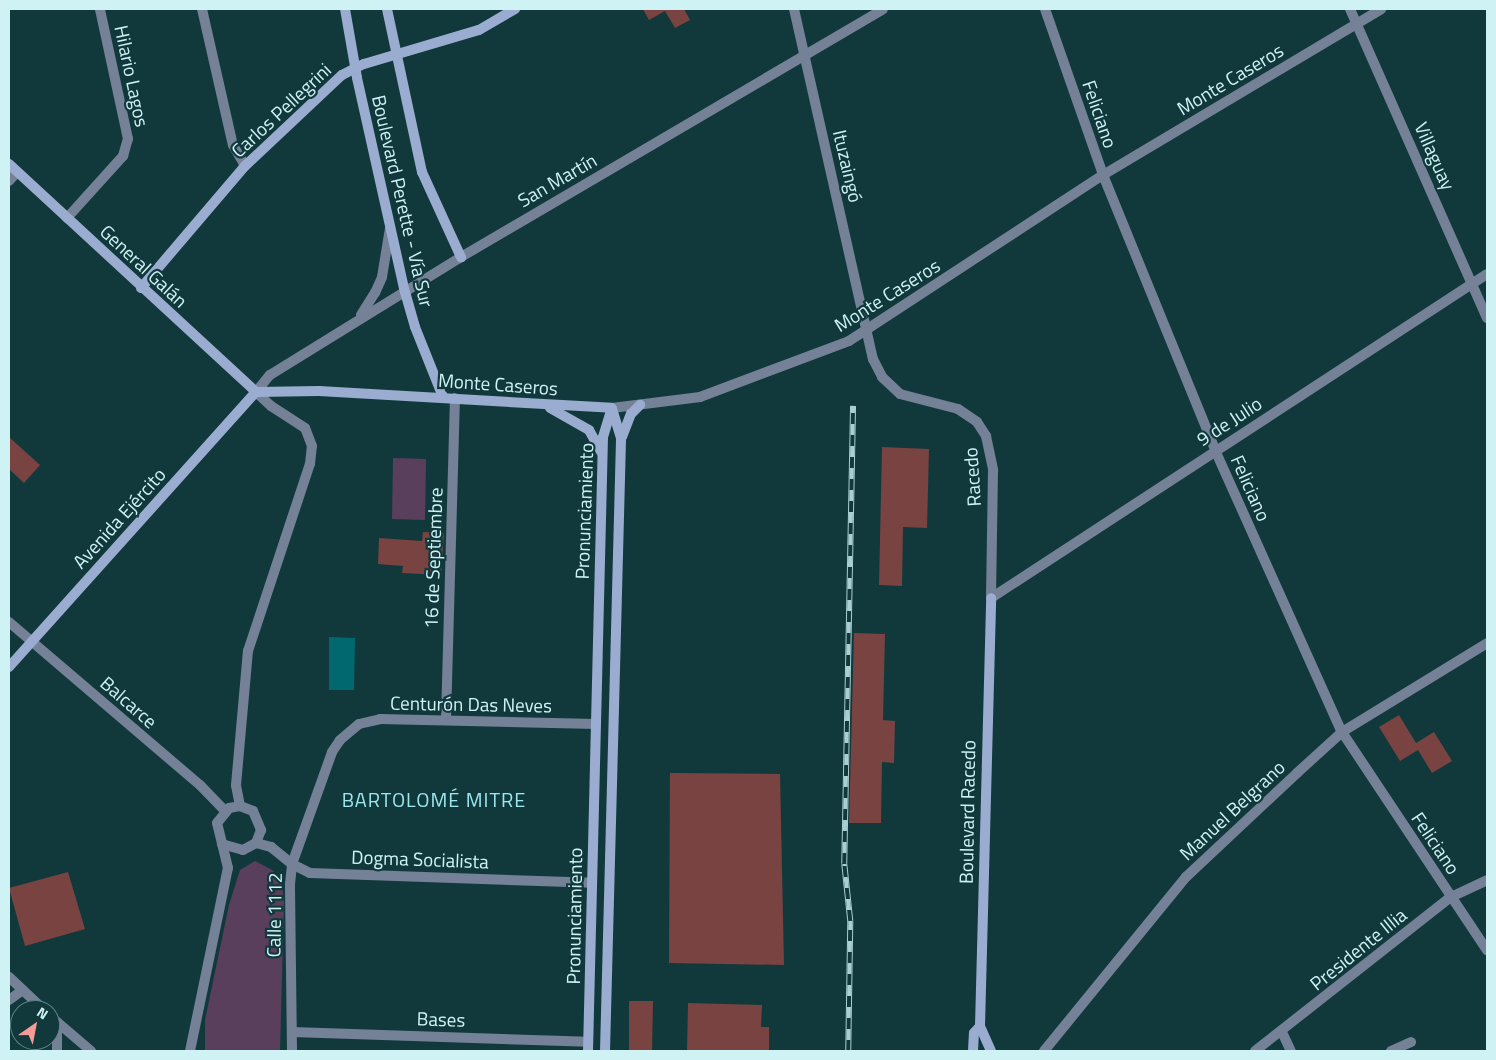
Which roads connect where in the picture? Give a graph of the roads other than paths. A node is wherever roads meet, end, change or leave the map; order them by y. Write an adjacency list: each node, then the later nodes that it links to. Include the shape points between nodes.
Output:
1 (100, 9): 20 (street, Hilario Lagos, via 128,140 122,156)
2 (202, 9): 16 (street, via 233,145)
3 (345, 9): 14 (street, Boulevard Perette - Vía Sur)
4 (387, 9): 12 (street)
5 (515, 9): 12 (street, Carlos Pellegrini, via 479,30)
6 (794, 9): 13 (street, Ituzaingó)
7 (884, 9): 13 (street, San Martín)
8 (1045, 9): 18 (street, Feliciano)
9 (1350, 9): 11 (street, Villaguay)
10 (1382, 9): 11 (street, Monte Caseros)
11 (1357, 24): 18 (street, Monte Caseros); 24 (street, Villaguay)
12 (396, 54): 14 (street, Carlos Pellegrini); 22 (street, via 425,180)
13 (804, 55): 22 (street, San Martín); 29 (street, Ituzaingó)
14 (355, 67): 16 (street, Carlos Pellegrini, via 322,92); 21 (street, Boulevard Perette - Vía Sur)
15 (9, 164): 17 (street, General Galán)
16 (245, 166): 25 (street, Carlos Pellegrini)
17 (17, 172): 19 (street); 20 (street, General Galán)
18 (1103, 175): 29 (street, Monte Caseros); 37 (street, Feliciano)
19 (9, 181)
20 (67, 218): 25 (street, General Galán)
21 (390, 227): 26 (street, Boulevard Perette - Vía Sur); 28 (street, via 386,262 378,285)
22 (461, 257): 26 (street, San Martín)
23 (1487, 274): 24 (street, 9 de Julio)
24 (1472, 284): 27 (street, Villaguay); 37 (street, 9 de Julio)
25 (141, 288): 30 (street, General Galán)
26 (405, 292): 28 (street, San Martín); 31 (street, Boulevard Perette - Vía Sur)
27 (1487, 318)
28 (355, 321): 30 (street, San Martín, via 278,368)
29 (867, 332): 34 (street, Monte Caseros, via 700,397); 39 (street, Racedo, via 872,359 882,377 900,394 958,409 976,422 986,436 993,470)
30 (256, 392): 31 (street, Monte Caseros, via 319,391); 41 (street, Avenida Ejército); 48 (street, via 270,406 305,428 312,446 310,464 248,651 236,786)
31 (443, 397): 32 (street, Monte Caseros)
32 (455, 398): 33 (street, Monte Caseros); 44 (street, 16 de Septiembre)
33 (544, 405): 35 (street, Monte Caseros); 38 (street, via 589,430)
34 (640, 405): 35 (street, Monte Caseros); 36 (street, via 628,420)
35 (612, 408): 36 (street, Pronunciamiento); 38 (street, Pronunciamiento, via 603,437)
36 (621, 438): 70 (street, Pronunciamiento)
37 (1216, 450): 39 (street, 9 de Julio); 47 (street, Feliciano)
38 (602, 455): 45 (street, Pronunciamiento)
39 (991, 598): 62 (street, Boulevard Racedo)
40 (9, 622): 41 (street, Balcarce)
41 (32, 642): 43 (street, Avenida Ejército); 49 (street, Balcarce, via 200,785)
42 (1487, 643): 47 (street, Manuel Belgrano)
43 (9, 667)
44 (446, 720): 45 (street, Centurón Das Neves); 46 (street, Centurón Das Neves, via 380,719 359,724)
45 (596, 724): 54 (street, Pronunciamiento)
46 (348, 732): 52 (street, Calle 1112, via 332,752)
47 (1342, 732): 55 (street, Feliciano); 73 (street, Manuel Belgrano, via 1186,877)
48 (240, 806): 49 (street); 50 (street, via 252,811 260,823)
49 (225, 811): 51 (street, via 216,823)
50 (256, 843): 51 (street, via 236,851); 52 (street, Dogma Socialista, via 271,847)
51 (222, 844): 68 (street, via 228,868)
52 (292, 864): 54 (street, Dogma Socialista, via 310,872); 63 (street, Calle 1112)
53 (1487, 880): 55 (street, Presidente Illia)
54 (592, 884): 66 (street, Pronunciamiento)
55 (1451, 897): 56 (street, Feliciano); 64 (street, Presidente Illia)
56 (1487, 950)
57 (9, 977): 58 (street)
58 (23, 990): 59 (street); 60 (street)
59 (9, 1000)
60 (34, 1000)
61 (60, 1025): 67 (street)
62 (980, 1026): 71 (street, Boulevard Racedo, via 974,1033); 72 (street, Boulevard Racedo)
63 (292, 1032): 66 (street, Bases); 69 (street, Calle 1112)
64 (1282, 1032): 74 (street, Presidente Illia); 75 (street)
65 (1411, 1042): 76 (street)
66 (588, 1046)
67 (91, 1051)
68 (190, 1051)
69 (292, 1051)
70 (605, 1051)
71 (973, 1051)
72 (991, 1051)
73 (1044, 1051)
74 (1254, 1051)
75 (1291, 1051)
76 (1391, 1051)

